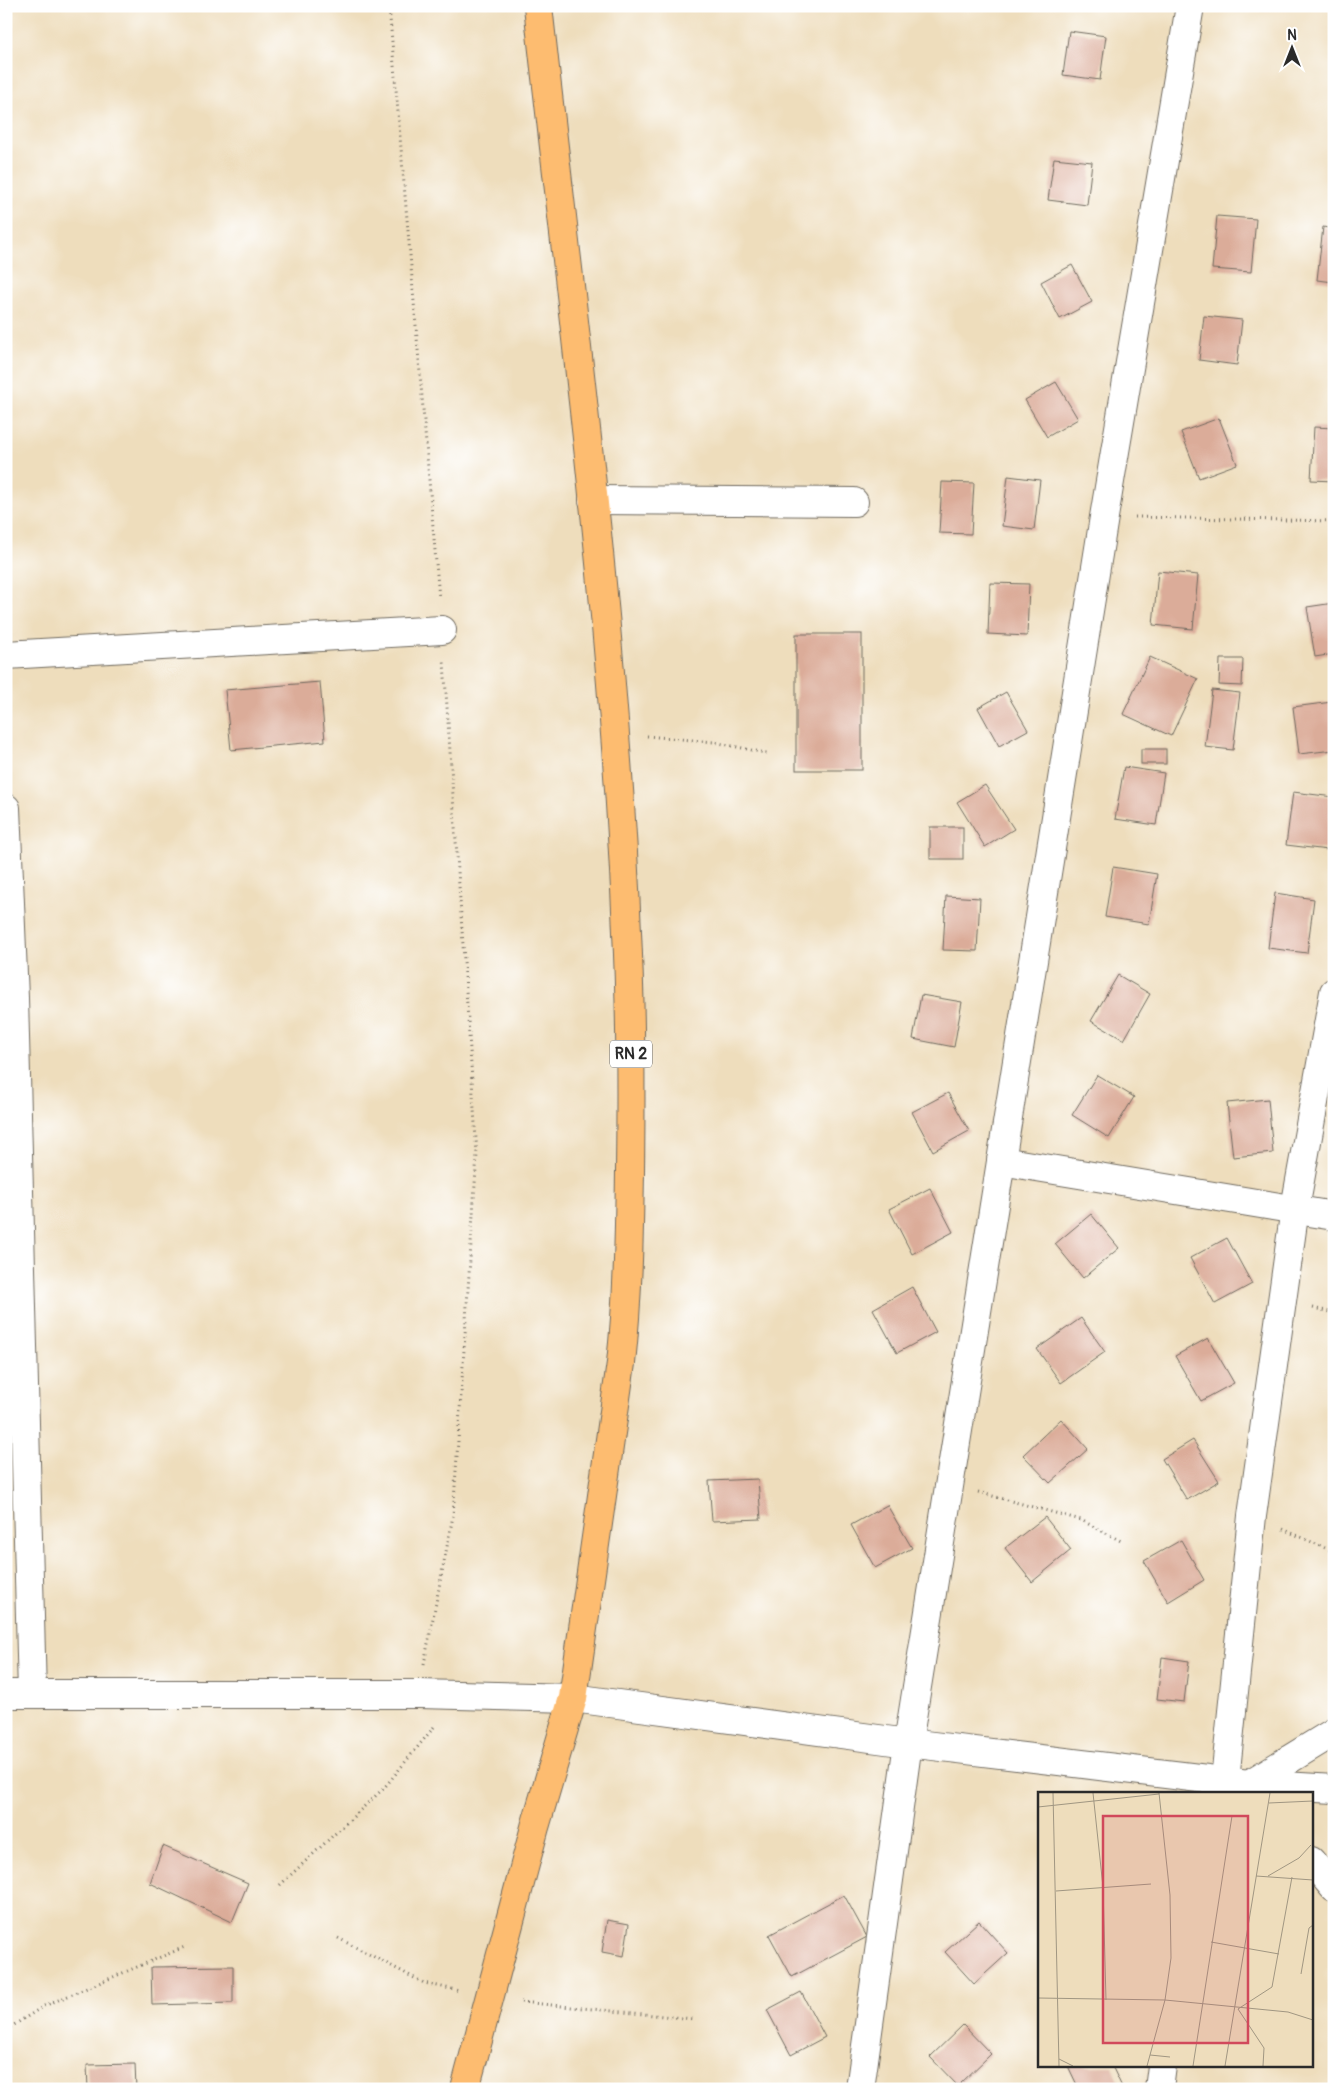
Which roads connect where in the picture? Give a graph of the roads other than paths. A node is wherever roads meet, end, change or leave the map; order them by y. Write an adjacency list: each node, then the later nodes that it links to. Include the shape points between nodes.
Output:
1 (538, 6): 3 (main road, RN 2)
2 (1190, 6): 9 (street)
3 (593, 500): 4 (street); 13 (main road, RN 2, via 624,865 631,1089 627,1314)
4 (854, 502)
5 (442, 630): 6 (street)
6 (6, 655)
7 (6, 808): 12 (street, via 14,998)
8 (1334, 992): 10 (street)
9 (1001, 1161): 10 (street); 15 (street)
10 (1295, 1208): 11 (street); 16 (street, via 1252,1516)
11 (1334, 1216)
12 (19, 1694): 13 (street, via 419,1694)
13 (572, 1698): 15 (street); 21 (main road, RN 2)
14 (1334, 1732): 16 (street)
15 (908, 1743): 16 (street); 22 (street)
16 (1238, 1788): 17 (street)
17 (1334, 1789)
18 (1312, 1862): 19 (street)
19 (1334, 1888)
20 (1162, 2068): 23 (street)
21 (465, 2089)
22 (860, 2089)
23 (1159, 2089)

